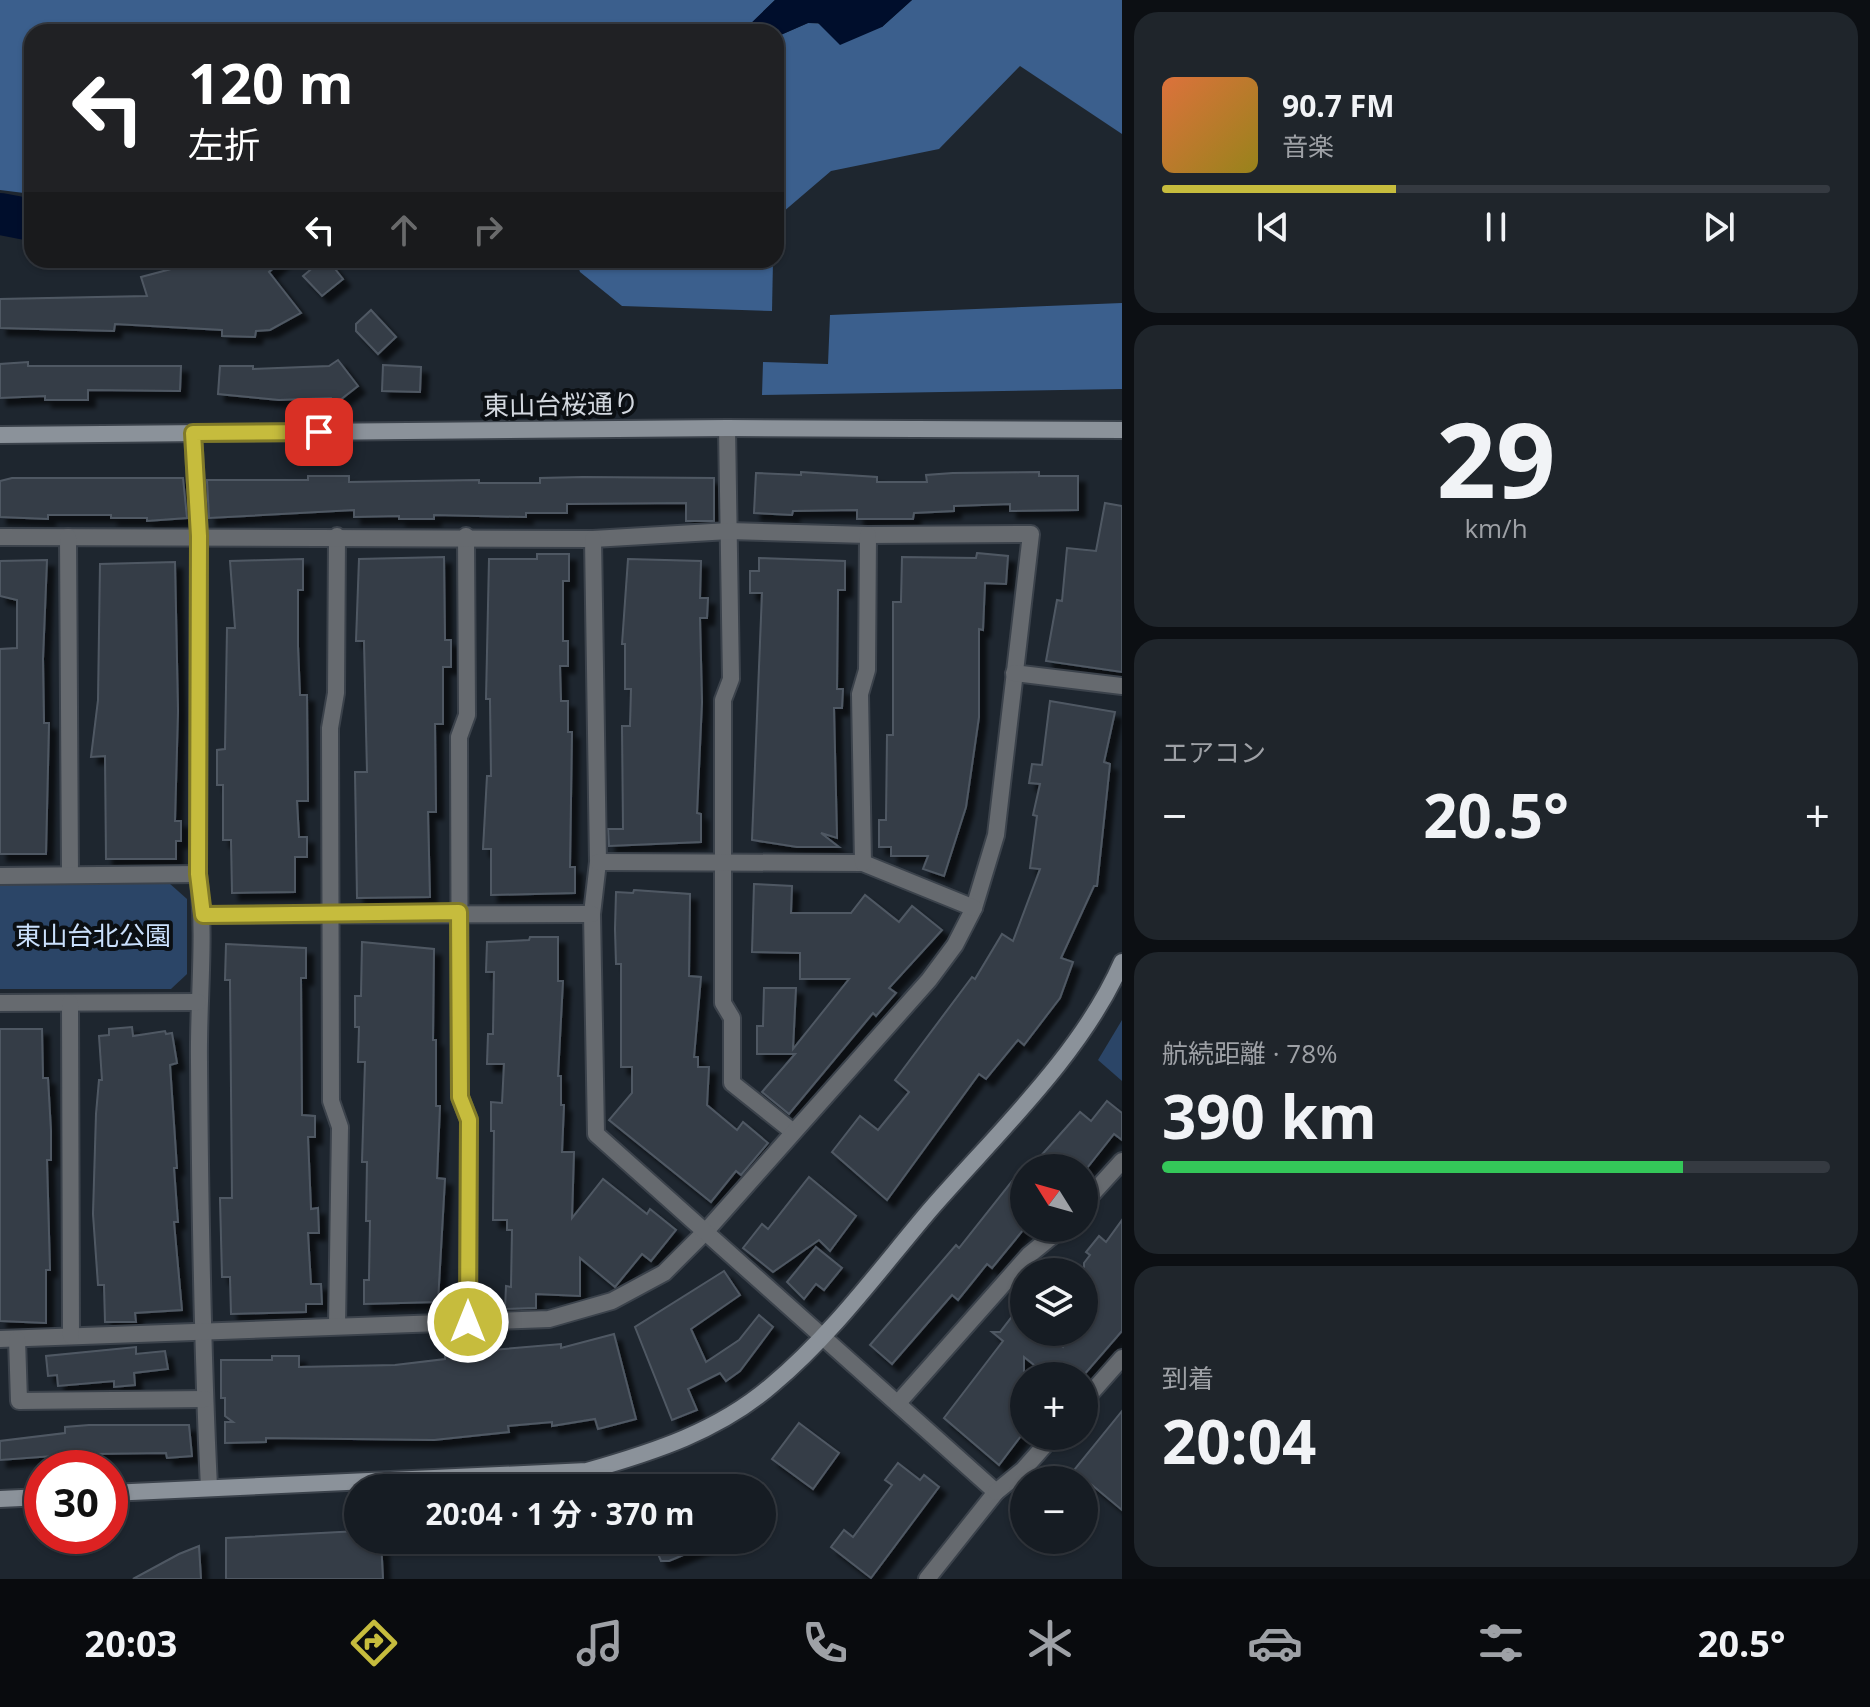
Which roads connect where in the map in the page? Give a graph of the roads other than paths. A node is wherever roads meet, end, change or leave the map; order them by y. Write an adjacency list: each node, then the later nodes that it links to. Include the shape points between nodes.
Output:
1 (727, 428): 2 (street, 東山台桜通り); 3 (street, 東山台桜通り); 5 (street)
2 (1122, 430)
3 (193, 433): 4 (street, 東山台桜通り); 7 (street)
4 (0, 435)
5 (729, 531): 6 (street); 12 (street); 16 (street, via 731,679 723,700)
6 (868, 535): 13 (street, via 1031,534); 17 (street, via 867,670 860,694)
7 (199, 536): 8 (street); 11 (street); 18 (street)
8 (337, 536): 9 (street); 23 (street, via 336,693 330,728)
9 (466, 536): 12 (street); 22 (street, via 467,715 459,737)
10 (0, 537): 11 (street)
11 (68, 537): 19 (street)
12 (593, 539): 15 (street)
13 (1014, 673): 14 (street); 21 (street, via 996,835)
14 (1122, 686)
15 (598, 862): 16 (street); 24 (street)
16 (726, 862): 17 (street); 30 (street, via 723,1003 732,1018 732,1083)
17 (863, 863): 21 (street)
18 (198, 874): 19 (street); 25 (street)
19 (70, 875): 20 (street)
20 (0, 876)
21 (974, 908): 30 (street, via 929,980)
22 (459, 912): 23 (street); 24 (street); 35 (street, via 460,1097 469,1120)
23 (332, 914): 25 (street); 36 (street, via 331,1101 340,1127)
24 (592, 914): 33 (street, via 596,1134)
25 (203, 915): 27 (street)
26 (1122, 962): 38 (street, via 1081,1036)
27 (198, 1002): 29 (street); 37 (street)
28 (0, 1003): 29 (street)
29 (70, 1003): 39 (street)
30 (792, 1131): 33 (street)
31 (1122, 1161): 32 (street)
32 (1098, 1188)
33 (707, 1230): 35 (street, via 664,1273 612,1301 549,1319); 38 (street)
34 (1045, 1242): 44 (street)
35 (468, 1322): 36 (street)
36 (337, 1326): 37 (street)
37 (201, 1331): 39 (street); 43 (street)
38 (822, 1335): 44 (street); 46 (street, via 772,1386 726,1418 664,1450 587,1471)
39 (71, 1336): 40 (street)
40 (9, 1339): 43 (street, via 19,1401)
41 (1122, 1358): 42 (street)
42 (1098, 1385)
43 (205, 1399): 46 (street)
44 (898, 1403): 48 (street)
45 (1041, 1450): 48 (street)
46 (209, 1487): 47 (street)
47 (128, 1492)
48 (996, 1492): 51 (street)
49 (24, 1498): 50 (street)
50 (0, 1499)
51 (927, 1579)

